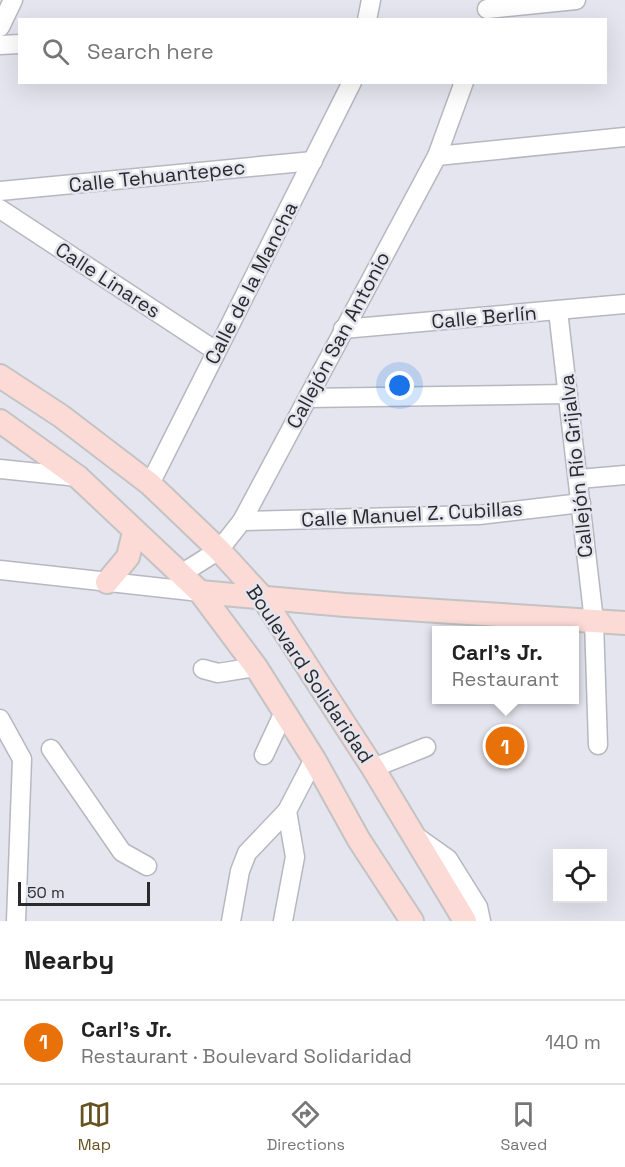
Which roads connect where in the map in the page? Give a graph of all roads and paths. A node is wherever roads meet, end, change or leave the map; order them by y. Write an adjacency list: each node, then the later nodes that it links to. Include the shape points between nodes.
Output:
1 (13, 0): 6 (street)
2 (371, 0): 5 (street)
3 (576, 0): 4 (street)
4 (487, 9)
5 (367, 18)
6 (0, 27)
7 (18, 44): 8 (street)
8 (0, 45)
9 (351, 84): 13 (street, Calle de la Mancha)
10 (463, 84): 12 (street, Callejón San Antonio)
11 (625, 137): 12 (street)
12 (437, 156): 18 (street, Callejón San Antonio)
13 (314, 161): 14 (street, Calle Tehuantepec); 19 (street, Calle de la Mancha)
14 (0, 191)
15 (0, 209): 19 (street, Calle Linares)
16 (625, 304): 17 (street, Calle Berlín)
17 (558, 311): 18 (street, Calle Berlín); 21 (street, Callejón Río Grijalva)
18 (343, 329): 22 (street, Callejón San Antonio)
19 (216, 351): 28 (street, Calle de la Mancha)
20 (0, 376): 28 (main road, Boulevard Solidaridad, via 61,416)
21 (568, 394): 22 (street); 27 (street, Callejón Río Grijalva)
22 (308, 398): 30 (street, Callejón San Antonio)
23 (0, 422): 26 (main road, Boulevard Solidaridad)
24 (0, 469): 26 (street)
25 (625, 475): 27 (street)
26 (78, 477): 31 (main road, Boulevard Solidaridad)
27 (579, 479): 29 (street, Callejón Río Grijalva)
28 (150, 484): 32 (main road, Boulevard Solidaridad)
29 (581, 503): 30 (street, Calle Manuel Z. Cubillas, via 479,515); 38 (street, Callejón Río Grijalva)
30 (243, 521): 32 (street, Callejón San Antonio)
31 (134, 532): 34 (main road, Boulevard Solidaridad); 35 (main road, via 128,557)
32 (219, 550): 34 (street, Callejón San Antonio); 37 (main road, Boulevard Solidaridad)
33 (0, 570): 35 (street)
34 (181, 574): 36 (main road, Boulevard Solidaridad)
35 (107, 582): 36 (street)
36 (200, 592): 37 (main road); 40 (main road, Boulevard Solidaridad)
37 (263, 598): 38 (main road); 49 (main road, Boulevard Solidaridad)
38 (594, 621): 39 (main road); 44 (street, Callejón Río Grijalva)
39 (625, 623)
40 (256, 667): 41 (street, via 218,673); 42 (main road, Boulevard Solidaridad)
41 (203, 669)
42 (284, 712): 47 (street); 48 (main road, Boulevard Solidaridad)
43 (0, 719): 53 (street, via 22,759)
44 (598, 745)
45 (426, 747): 49 (street)
46 (51, 749): 52 (street, via 122,852)
47 (264, 755)
48 (314, 759): 50 (street); 56 (main road, Boulevard Solidaridad, via 359,840)
49 (373, 768): 51 (main road, Boulevard Solidaridad)
50 (287, 811): 54 (street, via 247,853); 55 (street, via 295,856)
51 (413, 834): 57 (main road, Boulevard Solidaridad); 58 (street, via 448,859 478,907)
52 (147, 866)
53 (16, 921)
54 (231, 921)
55 (283, 921)
56 (412, 921)
57 (465, 921)
58 (481, 921)

